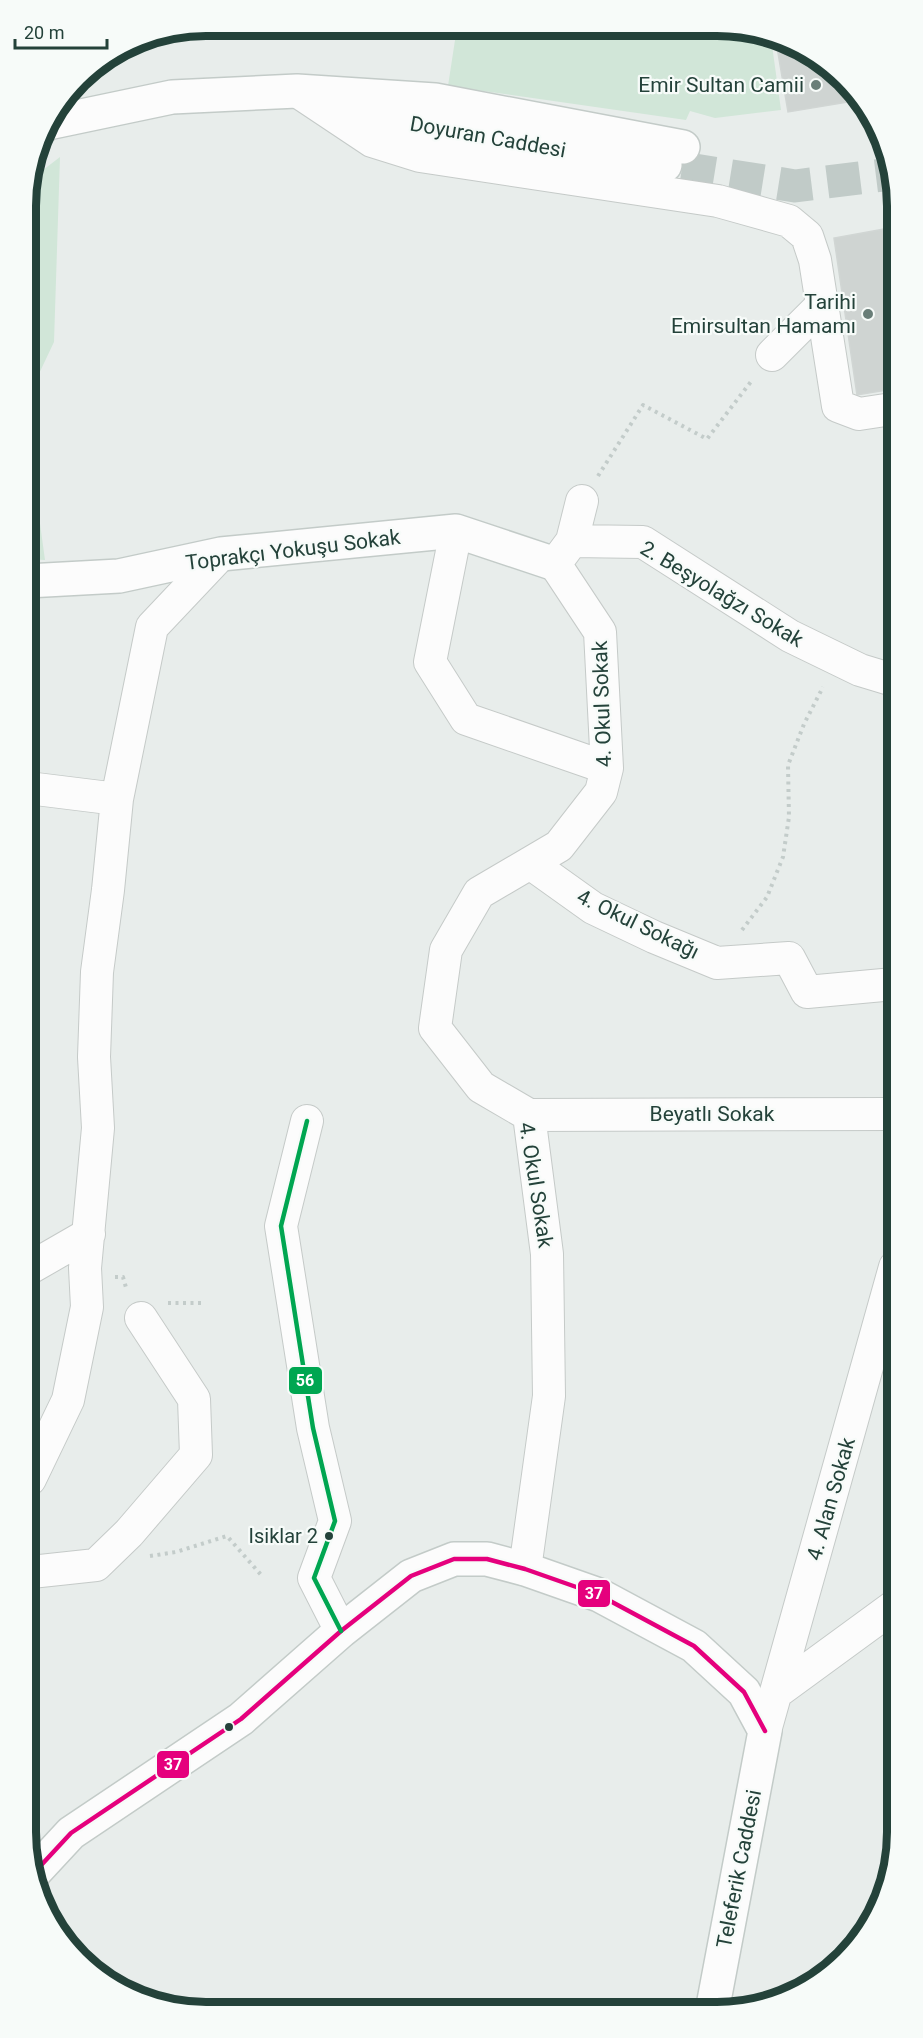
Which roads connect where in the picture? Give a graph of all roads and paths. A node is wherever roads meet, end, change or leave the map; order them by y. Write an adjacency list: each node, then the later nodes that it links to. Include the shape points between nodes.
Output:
1 (297, 91): 2 (main road, Doyuran Caddesi, via 172,97); 3 (main road, Doyuran Caddesi, via 435,100); 4 (street, via 372,141 420,156 718,201 789,220 807,236)
2 (60, 120)
3 (682, 157)
4 (822, 305): 5 (street); 6 (street, via 838,406 859,414)
5 (772, 355): 7 (path, via 707,439 644,405)
6 (887, 410)
7 (582, 501): 9 (street)
8 (456, 531): 9 (main road, Toprakçı Yokuşu Sokak); 10 (main road, Toprakçı Yokuşu Sokak); 14 (street, via 430,662 466,719)
9 (564, 553): 12 (street, 2. Beşyolağzı Sokak, via 643,542 790,636); 14 (street, 4. Okul Sokak, via 600,632)
10 (221, 554): 11 (main road, Toprakçı Yokuşu Sokak, via 119,576); 16 (street, via 152,627)
11 (36, 580)
12 (838, 660): 13 (street, 2. Beşyolağzı Sokak); 18 (path, via 804,724 789,765 785,847 768,897)
13 (887, 678)
14 (606, 768): 17 (street, 4. Okul Sokak, via 601,792 559,846)
15 (36, 789): 16 (street)
16 (117, 799): 23 (street, via 98,972 94,1057 98,1128)
17 (530, 863): 18 (street, 4. Okul Sokağı, via 593,908); 21 (street, 4. Okul Sokak, via 478,893 446,950 435,1028 481,1087)
18 (717, 963): 19 (street, via 789,958 807,992)
19 (887, 985)
20 (887, 1114): 21 (street, Beyatlı Sokak)
21 (529, 1115): 30 (street, 4. Okul Sokak, via 547,1254 549,1396)
22 (307, 1121): 34 (street, via 281,1226 313,1428 335,1521 314,1578)
23 (89, 1234): 24 (street); 28 (street, via 85,1268 87,1307 68,1400)
24 (36, 1265)
25 (141, 1318): 29 (street, via 194,1399 196,1455 129,1533)
26 (887, 1333): 27 (street, 4. Alan Sokak)
27 (884, 1358): 35 (street, 4. Alan Sokak)
28 (36, 1467)
29 (96, 1564): 31 (street); 32 (path, via 176,1552 226,1536)
30 (525, 1569): 34 (main road, via 487,1560 454,1560 411,1576); 36 (main road, via 599,1596 694,1646 744,1692)
31 (36, 1571)
32 (262, 1576)
33 (887, 1612): 35 (street)
34 (341, 1632): 37 (main road, via 241,1719 71,1833)
35 (777, 1692): 36 (street, 4. Alan Sokak)
36 (765, 1731): 38 (main road, Teleferik Caddesi)
37 (40, 1867)
38 (714, 2002)

